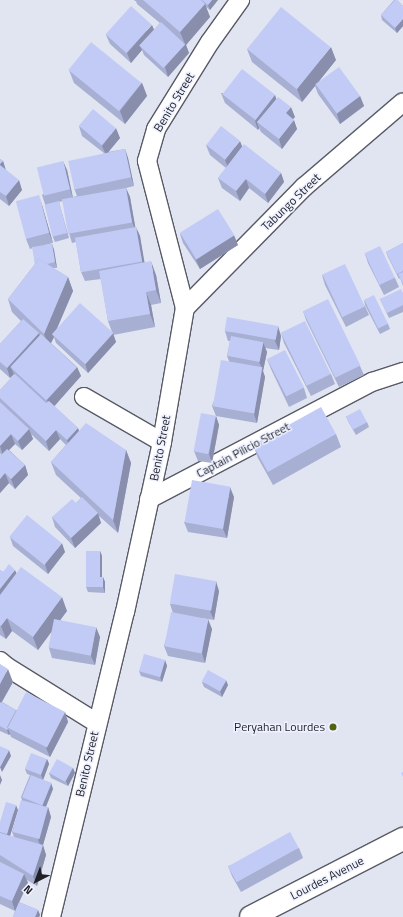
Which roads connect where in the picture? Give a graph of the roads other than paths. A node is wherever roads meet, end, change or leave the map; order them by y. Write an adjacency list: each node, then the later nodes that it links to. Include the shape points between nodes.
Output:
1 (240, 0): 3 (street, Benito Street, via 210,42 156,129 147,161)
2 (403, 102): 3 (street, Tabungo Street, via 304,187)
3 (185, 308): 6 (street, Benito Street)
4 (403, 372): 7 (street, Captain Pilicio Street, via 372,382)
5 (84, 397): 6 (street)
6 (162, 442): 7 (street, Benito Street)
7 (149, 499): 9 (street, Benito Street, via 125,612)
8 (0, 661): 9 (street)
9 (97, 723): 11 (street, Benito Street)
10 (403, 839): 12 (main road, Lourdes Avenue)
11 (51, 917)
12 (251, 917)

